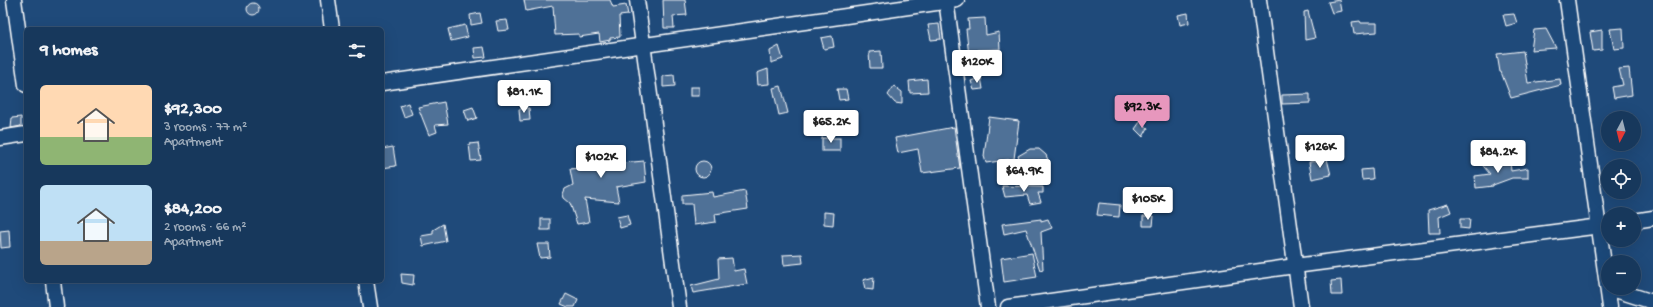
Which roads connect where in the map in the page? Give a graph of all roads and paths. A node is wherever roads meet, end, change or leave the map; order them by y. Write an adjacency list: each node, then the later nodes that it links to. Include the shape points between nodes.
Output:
1 (14, 0): 9 (street)
2 (328, 0): 7 (street)
3 (637, 0): 8 (street)
4 (1259, 0): 17 (street)
5 (1567, 0): 13 (street)
6 (950, 1): 8 (street); 26 (street)
7 (332, 27)
8 (643, 45): 10 (street); 25 (street)
9 (24, 71)
10 (384, 83)
11 (24, 134): 12 (street)
12 (0, 138)
13 (1601, 213)
14 (1653, 218): 15 (street)
15 (1641, 220)
16 (1601, 226): 17 (street)
17 (1295, 266): 27 (street); 28 (street)
18 (53, 283): 23 (street)
19 (366, 283): 24 (street)
20 (1609, 295): 29 (street)
21 (1630, 295): 22 (street)
22 (1653, 302)
23 (56, 307)
24 (370, 307)
25 (679, 307)
26 (988, 307)
27 (1008, 307)
28 (1301, 307)
29 (1610, 307)

